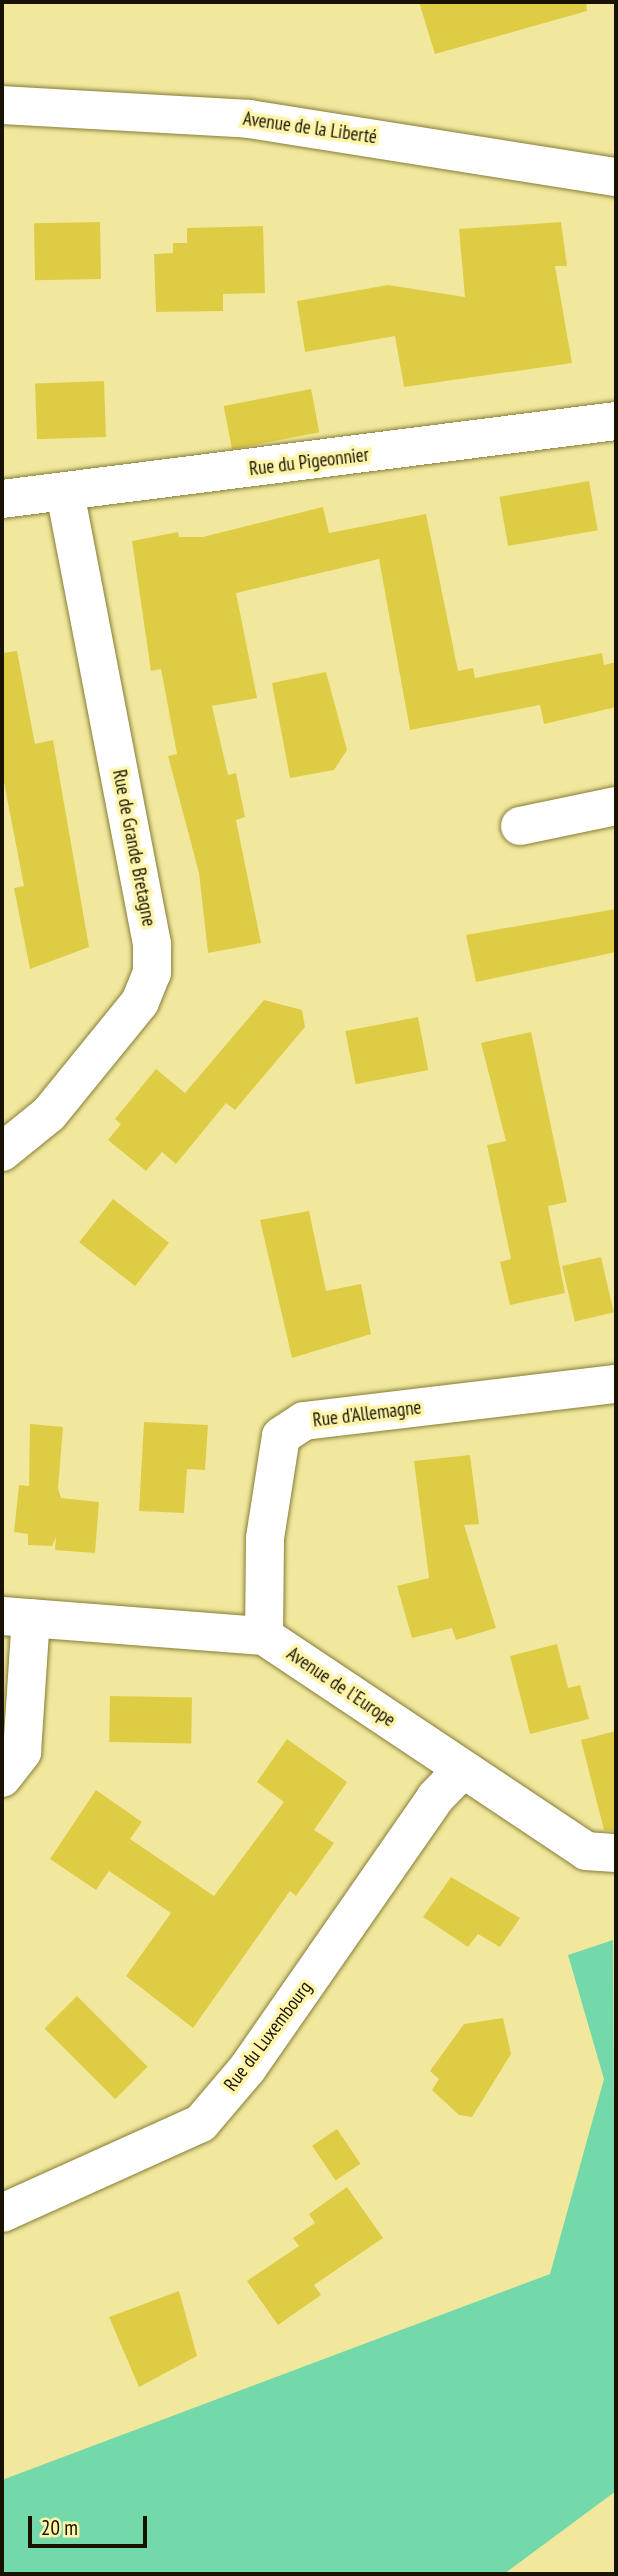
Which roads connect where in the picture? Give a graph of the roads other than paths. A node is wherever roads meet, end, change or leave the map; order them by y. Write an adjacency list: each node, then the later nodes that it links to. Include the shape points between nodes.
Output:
1 (2, 105): 2 (street, Avenue de la Liberté, via 249,119)
2 (616, 177)
3 (616, 421): 4 (street, Rue du Pigeonnier)
4 (65, 492): 5 (street, Rue du Pigeonnier); 8 (street, Rue de Grande Bretagne, via 152,944 152,973 140,1002 49,1114)
5 (2, 499)
6 (616, 806): 7 (street)
7 (520, 826)
8 (2, 1152)
9 (616, 1384): 11 (street, Rue d'Allemagne, via 304,1421 281,1436 265,1538)
10 (17, 1617): 11 (street, Avenue de l'Europe); 13 (street, Avenue de l'Europe, via 22,1752)
11 (264, 1636): 12 (street, Avenue de l'Europe)
12 (462, 1770): 14 (street, Avenue de l'Europe, via 586,1851); 15 (street, Rue du Luxembourg, via 435,1798 247,2069 201,2123)
13 (2, 1779)
14 (616, 1853)
15 (2, 2213)

